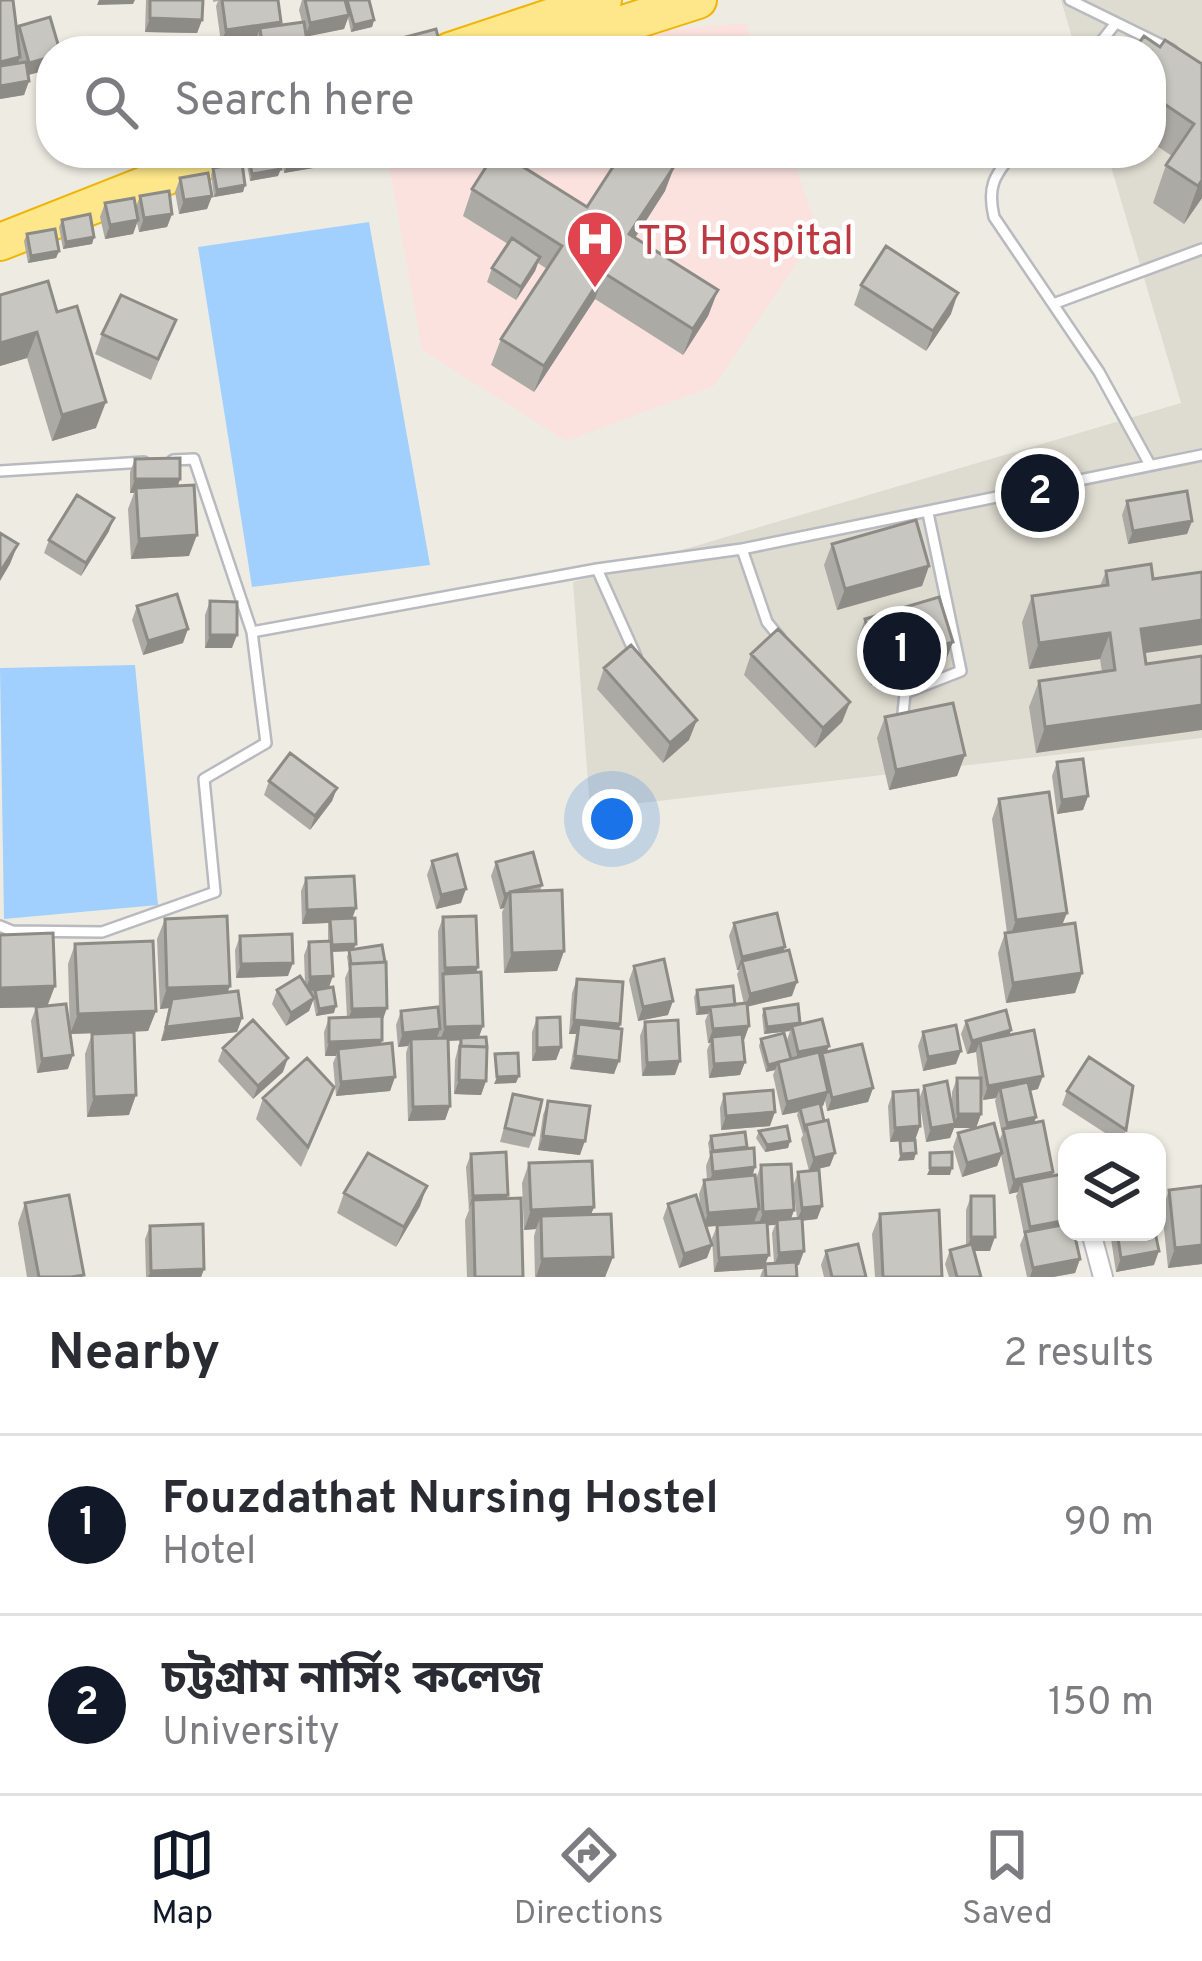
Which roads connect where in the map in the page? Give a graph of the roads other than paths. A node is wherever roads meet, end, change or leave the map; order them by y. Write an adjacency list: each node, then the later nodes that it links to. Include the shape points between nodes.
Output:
1 (603, 0): 5 (highway)
2 (698, 0): 6 (highway)
3 (1070, 0): 4 (lane)
4 (1115, 24): 7 (lane); 8 (lane)
5 (495, 36)
6 (586, 36)
7 (1106, 36)
8 (1141, 36)
9 (1166, 48): 10 (lane)
10 (1180, 54)
11 (119, 168): 14 (highway)
12 (188, 168): 15 (highway)
13 (1000, 168): 17 (lane, via 988,194 994,217)
14 (0, 215)
15 (0, 242)
16 (1202, 249): 17 (lane)
17 (1053, 304): 19 (lane)
18 (1202, 455): 19 (lane)
19 (1149, 464): 21 (lane)
20 (0, 471): 24 (lane, via 194,459)
21 (928, 513): 22 (lane); 27 (lane, via 961,671 905,693)
22 (742, 549): 23 (lane); 25 (lane, via 766,622)
23 (597, 569): 24 (lane); 26 (lane)
24 (252, 632): 28 (lane, via 266,743 203,778 215,892 102,932)
25 (793, 652)
26 (641, 668)
27 (902, 723)
28 (0, 926)
29 (1093, 1241): 30 (street)
30 (1103, 1277)

